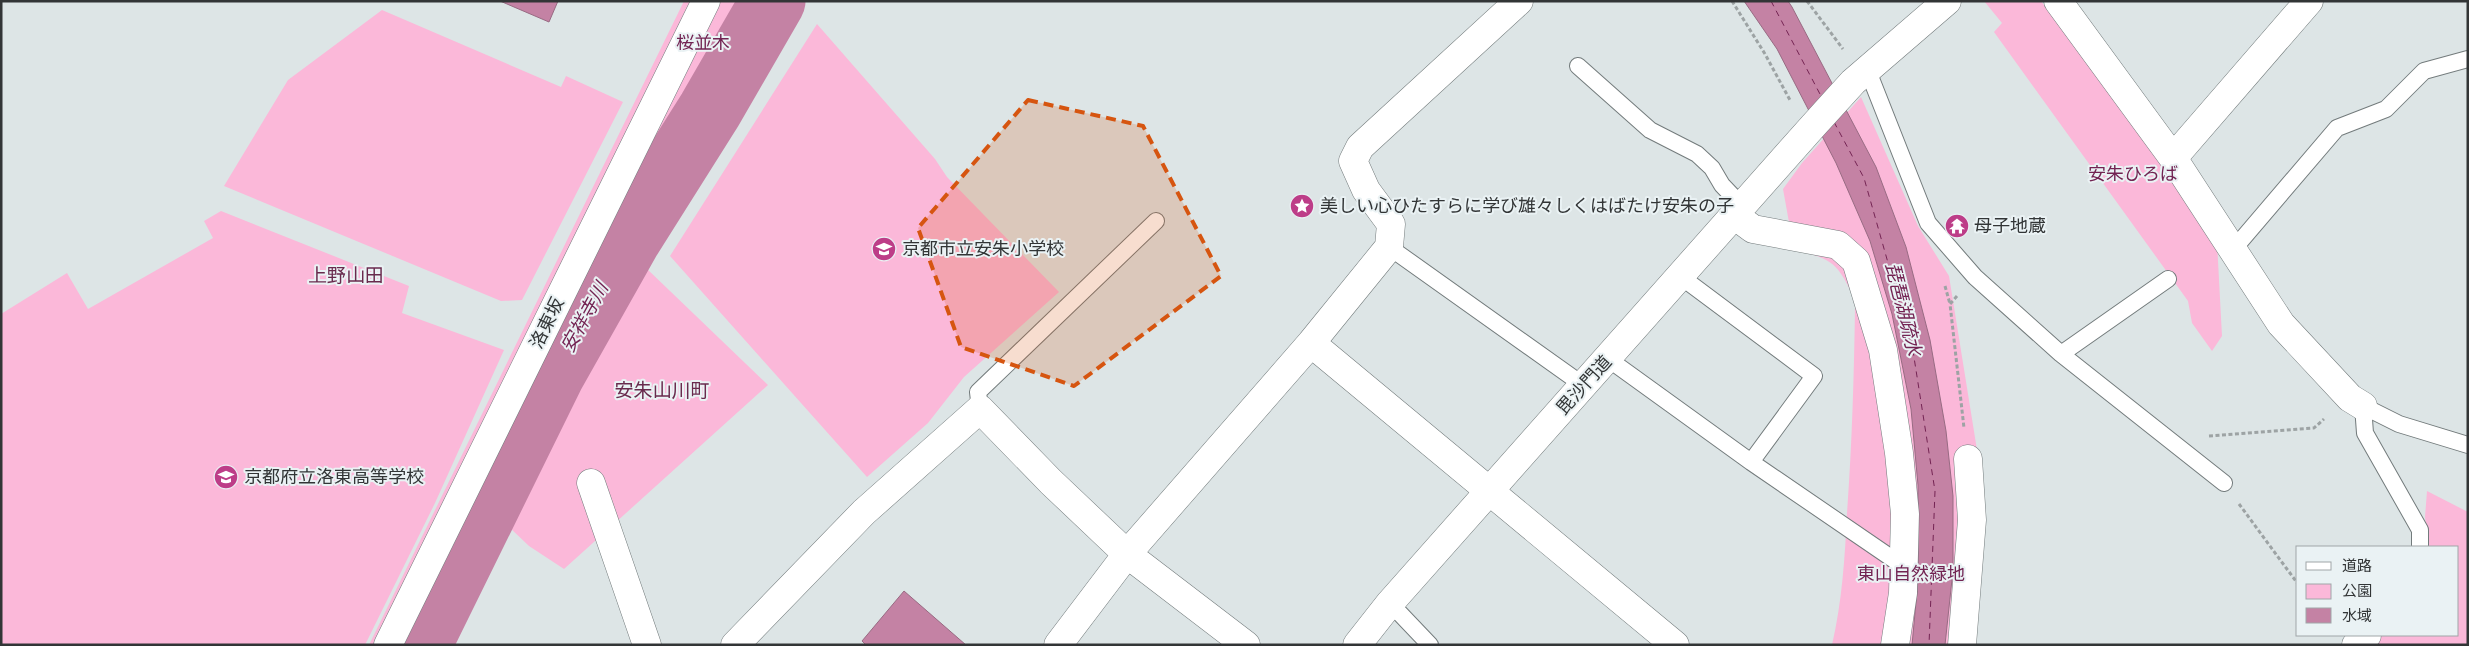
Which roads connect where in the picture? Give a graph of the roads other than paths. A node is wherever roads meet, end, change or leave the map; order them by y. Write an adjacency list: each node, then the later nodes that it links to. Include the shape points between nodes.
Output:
1 (706, 1): 33 (street, 洛東坂)
2 (1519, 1): 12 (street, via 1360,147 1353,162 1366,190 1391,224)
3 (1947, 1): 8 (street, 毘沙門道)
4 (2058, 1): 9 (street)
5 (2309, 1): 9 (street)
6 (2468, 59): 13 (lane, via 2424,71 2386,109 2337,128)
7 (1578, 66): 10 (lane, via 1650,130 1697,154 1712,168)
8 (1861, 77): 10 (street, 毘沙門道); 17 (lane, via 1928,223 1975,277)
9 (2173, 158): 13 (street)
10 (1738, 210): 14 (street, 毘沙門道); 30 (street, via 1753,229 1838,245 1856,261 1883,350 1900,453 1905,514)
11 (1156, 221): 21 (lane, via 978,392)
12 (1388, 247): 16 (street); 19 (lane)
13 (2232, 251): 20 (street, via 2281,324 2350,398)
14 (1680, 276): 18 (street, 毘沙門道); 24 (lane, via 1814,376)
15 (2168, 279): 17 (lane)
16 (1311, 343): 27 (street); 29 (street)
17 (2061, 354): 26 (lane)
18 (1607, 358): 19 (street, 毘沙門道); 24 (lane)
19 (1583, 385): 27 (street, 毘沙門道)
20 (2363, 406): 22 (lane, via 2399,424); 28 (lane, via 2365,433 2420,530)
21 (980, 409): 29 (street); 35 (street, via 864,512)
22 (2468, 445)
23 (1968, 459): 42 (street, via 1972,520)
24 (1751, 462): 30 (lane)
25 (591, 483): 34 (street)
26 (2224, 483)
27 (1490, 491): 31 (street, 毘沙門道); 40 (street)
28 (2420, 546)
29 (1127, 554): 36 (street); 37 (street)
30 (1903, 566): 41 (street, via 1903,593)
31 (1390, 603): 38 (street, 毘沙門道); 39 (lane)
32 (2366, 636): 43 (street)
33 (388, 645)
34 (648, 645)
35 (735, 645)
36 (1058, 645)
37 (1246, 645)
38 (1357, 645)
39 (1430, 645)
40 (1675, 645)
41 (1894, 645)
42 (1962, 645)
43 (2356, 645)

